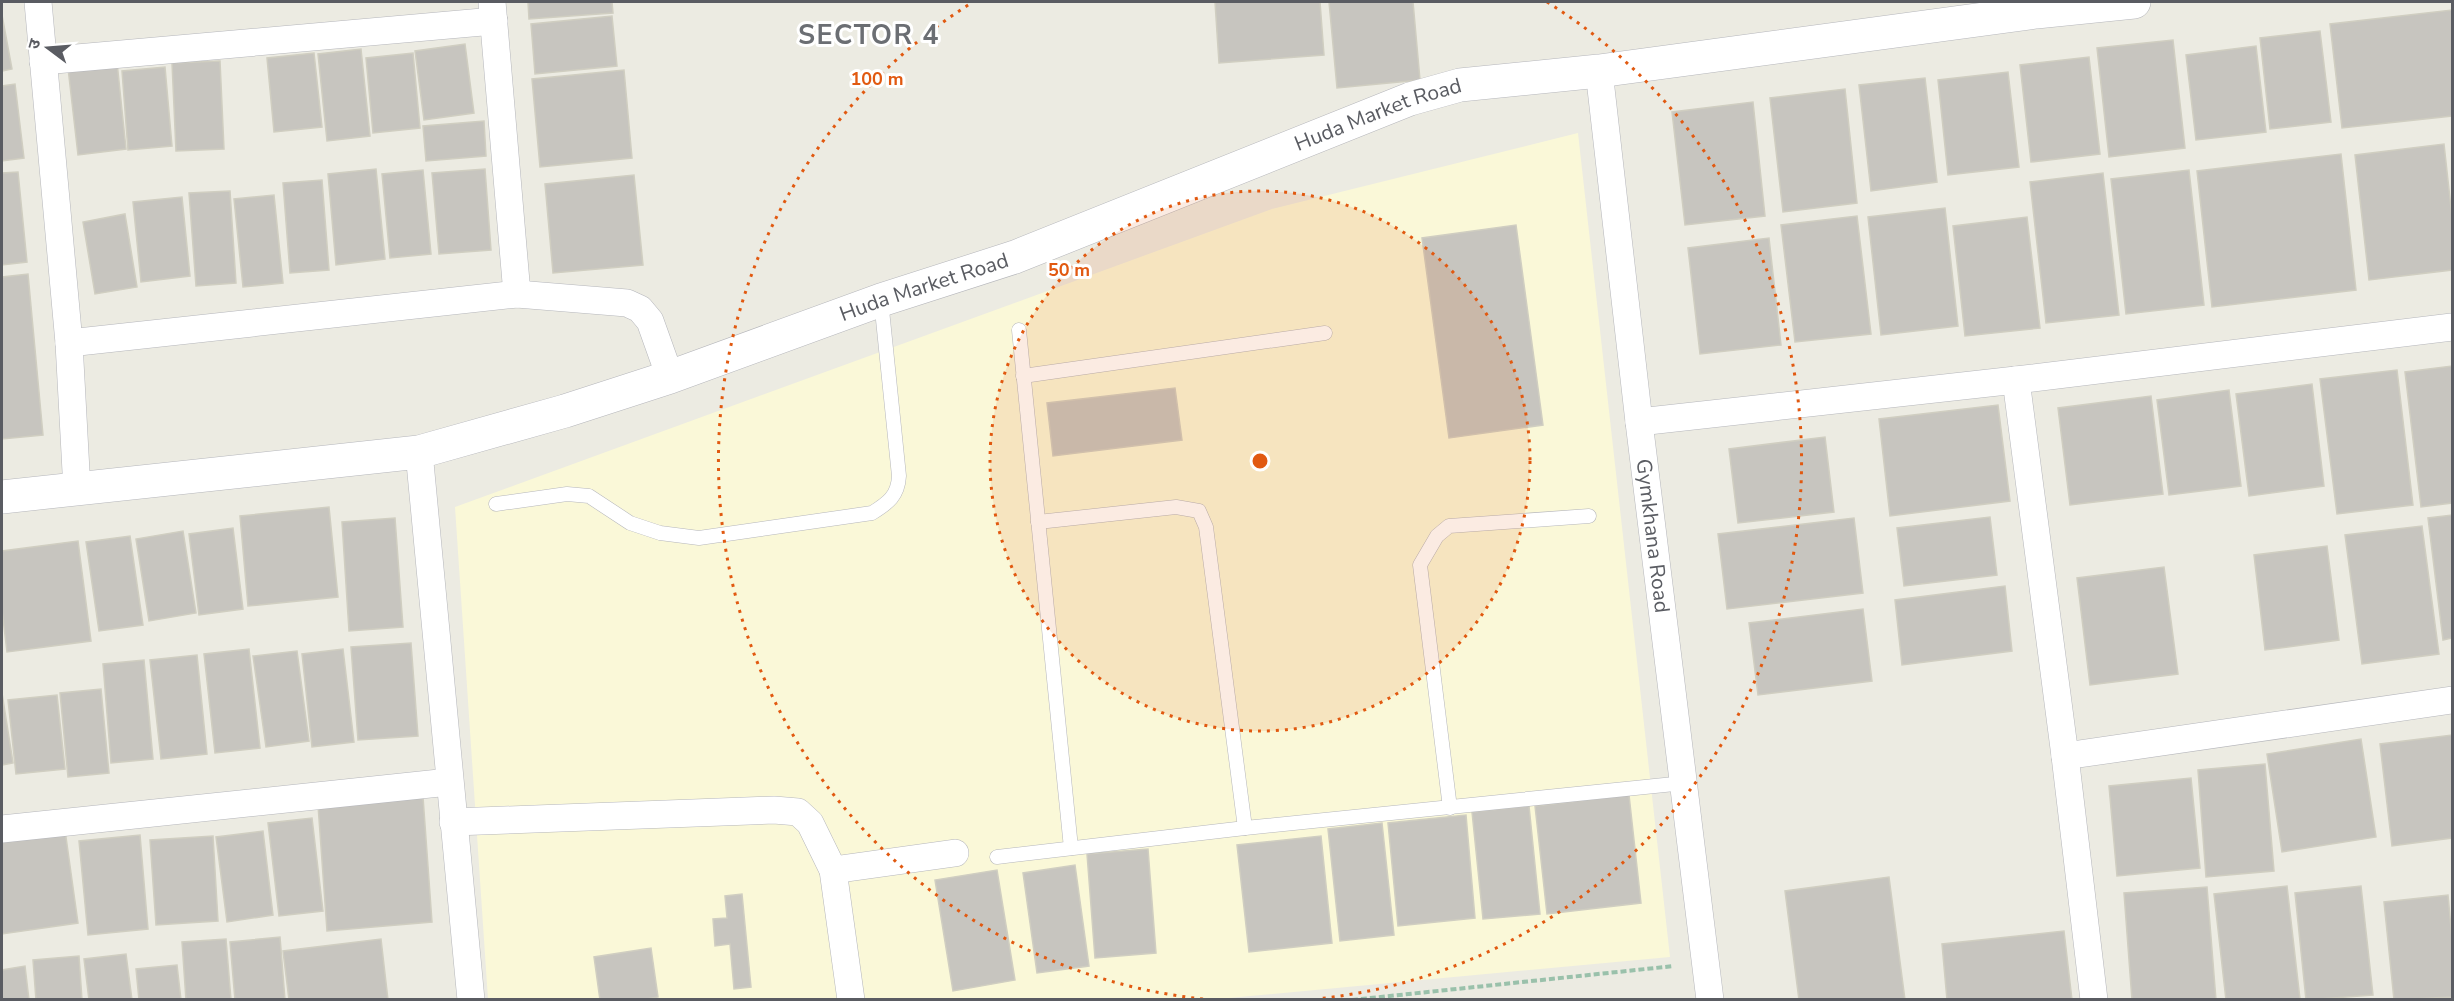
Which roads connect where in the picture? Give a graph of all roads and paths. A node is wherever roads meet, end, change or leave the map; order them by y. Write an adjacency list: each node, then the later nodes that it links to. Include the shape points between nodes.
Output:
1 (38, 2): 5 (street)
2 (2133, 2): 3 (street, Huda Market Road)
3 (2036, 7): 6 (street, Huda Market Road)
4 (493, 11): 5 (street); 7 (street)
5 (43, 62): 12 (street)
6 (1599, 71): 8 (street, Huda Market Road, via 1460,85 1410,99 1015,256); 16 (street, Gymkhana Road)
7 (517, 294): 12 (street); 14 (street, via 627,303 640,309 650,321)
8 (880, 300): 14 (street, Huda Market Road); 20 (lane, via 899,476 898,489 891,501 872,513 699,538 660,533 630,523 589,496 567,494)
9 (2452, 327): 15 (street)
10 (1019, 330): 13 (lane)
11 (1325, 333): 13 (lane)
12 (69, 343): 18 (street)
13 (1023, 376): 22 (lane)
14 (670, 377): 17 (street, Huda Market Road)
15 (2016, 380): 16 (street); 24 (street)
16 (1639, 422): 26 (street, Gymkhana Road)
17 (419, 452): 18 (street, Huda Market Road); 25 (street)
18 (77, 490): 19 (street, Huda Market Road)
19 (2, 497)
20 (496, 504)
21 (1589, 516): 27 (lane, via 1449,526 1437,536 1420,565)
22 (1038, 522): 29 (lane, via 1176,507 1199,511 1206,527); 31 (lane)
23 (2452, 700): 24 (street)
24 (2065, 756): 40 (street)
25 (449, 782): 28 (street); 30 (street)
26 (1684, 783): 27 (lane); 35 (street, Gymkhana Road)
27 (1450, 808): 29 (lane)
28 (453, 822): 34 (street, via 798,812 810,823); 36 (street)
29 (1245, 828): 31 (lane)
30 (2, 829)
31 (1071, 848): 33 (lane)
32 (955, 854): 34 (street)
33 (997, 857)
34 (833, 870): 37 (street)
35 (1706, 963): 38 (path); 39 (street, Gymkhana Road)
36 (471, 999)
37 (851, 999)
38 (1352, 999)
39 (1710, 999)
40 (2094, 999)

